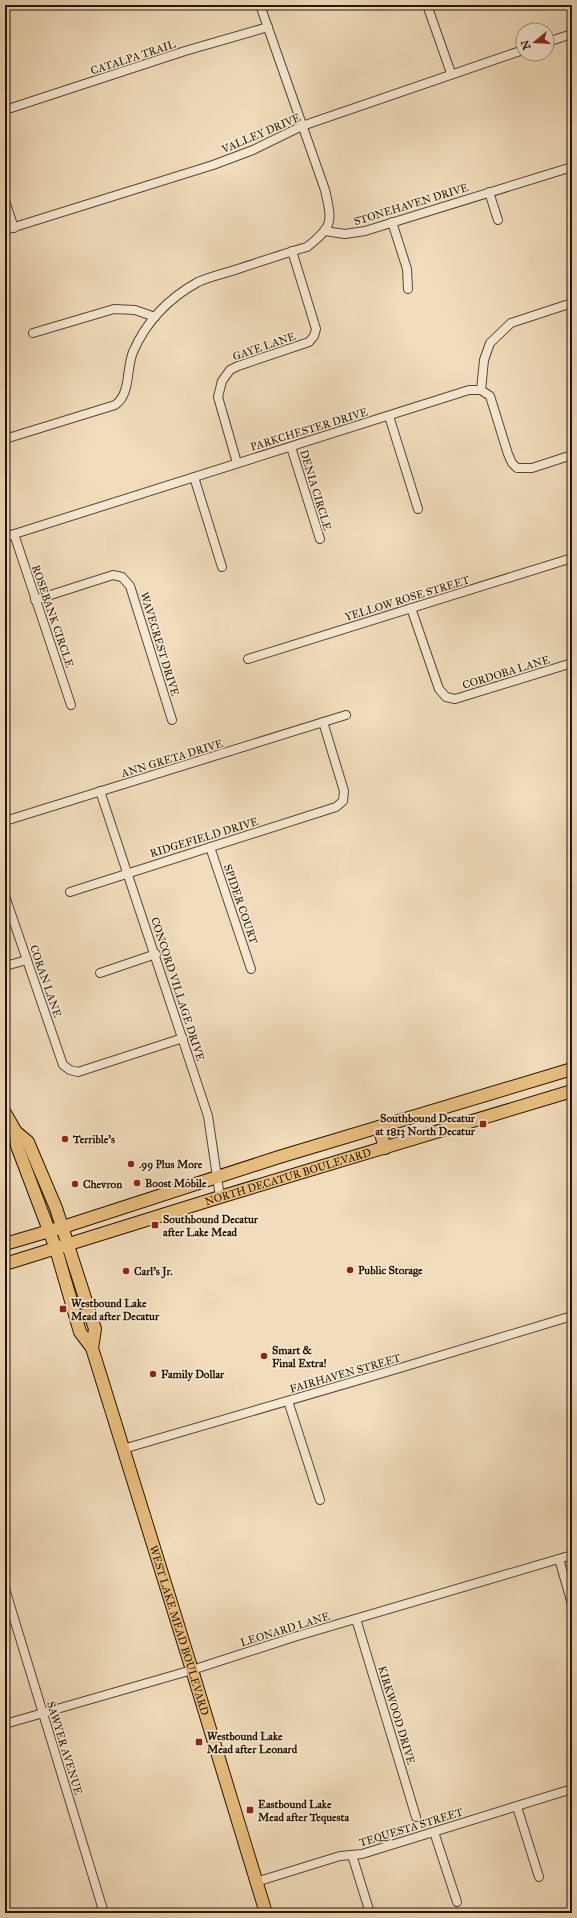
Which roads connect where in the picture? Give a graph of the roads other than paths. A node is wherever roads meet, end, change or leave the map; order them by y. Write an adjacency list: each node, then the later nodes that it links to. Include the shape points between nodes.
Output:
1 (260, 5): 3 (street)
2 (427, 5): 7 (street)
3 (268, 26): 8 (street, CATALPA TRAIL); 9 (street)
4 (572, 34): 5 (street)
5 (555, 39)
6 (515, 53): 7 (street, VALLEY DRIVE)
7 (451, 74): 9 (street, VALLEY DRIVE)
8 (5, 110)
9 (302, 126): 15 (street, VALLEY DRIVE, via 253,150 213,165); 17 (street, via 325,190 330,214)
10 (572, 167): 11 (street, STONEHAVEN DRIVE)
11 (489, 192): 13 (street); 14 (street, STONEHAVEN DRIVE)
12 (5, 201): 15 (street)
13 (498, 220)
14 (392, 222): 17 (street, STONEHAVEN DRIVE, via 365,231 345,234); 19 (street, via 407,269)
15 (14, 228): 16 (street, VALLEY DRIVE)
16 (5, 230)
17 (325, 231): 18 (street, via 308,246)
18 (292, 251): 21 (street, via 199,282 173,297); 28 (street, GAYE LANE, via 316,329 309,342 238,366 230,370 222,381 218,398)
19 (408, 289)
20 (572, 303): 23 (street, via 511,323 490,343 484,360)
21 (155, 317): 22 (street, via 135,310 114,309); 25 (street, via 145,329 133,352 128,366 125,394 121,401)
22 (33, 334)
23 (481, 390): 24 (street, PARKCHESTER DRIVE, via 469,390); 27 (street, via 490,396 508,454 517,468 532,468)
24 (389, 416): 26 (street, PARKCHESTER DRIVE); 30 (street)
25 (5, 439)
26 (291, 447): 28 (street, PARKCHESTER DRIVE); 33 (street, DENIA CIRCLE)
27 (572, 455)
28 (238, 464): 29 (street, PARKCHESTER DRIVE)
29 (194, 477): 31 (street, PARKCHESTER DRIVE); 35 (street)
30 (418, 509)
31 (14, 534): 32 (street, PARKCHESTER DRIVE); 36 (street, ROSEBANK CIRCLE)
32 (5, 537)
33 (320, 539)
34 (572, 558): 37 (street, YELLOW ROSE STREET)
35 (222, 568)
36 (35, 600): 40 (street, ROSEBANK CIRCLE); 42 (street, WAVECREST DRIVE, via 113,575 122,577 130,586)
37 (411, 608): 38 (street, YELLOW ROSE STREET); 39 (street, CORDOBA LANE, via 439,689 446,697 454,699)
38 (248, 659)
39 (572, 663)
40 (71, 705)
41 (346, 715): 43 (street, ANN GRETA DRIVE)
42 (172, 720)
43 (323, 722): 44 (street, ANN GRETA DRIVE); 46 (street, RIDGEFIELD DRIVE, via 344,791 343,801 336,807)
44 (100, 791): 45 (street, ANN GRETA DRIVE); 47 (street, CONCORD VILLAGE DRIVE)
45 (5, 821)
46 (210, 847): 47 (street, RIDGEFIELD DRIVE); 53 (street, SPIDER COURT)
47 (128, 873): 48 (street, RIDGEFIELD DRIVE); 50 (street, CONCORD VILLAGE DRIVE)
48 (70, 892)
49 (5, 896): 51 (street, CORAN LANE)
50 (156, 954): 54 (street); 55 (street, CONCORD VILLAGE DRIVE)
51 (27, 960): 52 (street); 55 (street, CORAN LANE, via 63,1065 70,1070 78,1072)
52 (5, 966)
53 (251, 969)
54 (100, 973)
55 (183, 1038): 64 (street, CONCORD VILLAGE DRIVE, via 208,1116)
56 (572, 1069): 57 (main road, NORTH DECATUR BOULEVARD)
57 (548, 1076): 59 (main road); 61 (main road, NORTH DECATUR BOULEVARD)
58 (572, 1091): 59 (main road, NORTH DECATUR BOULEVARD)
59 (555, 1096): 63 (main road, NORTH DECATUR BOULEVARD)
60 (5, 1113): 62 (main road, WEST LAKE MEAD BOULEVARD)
61 (379, 1127): 63 (main road); 64 (main road, NORTH DECATUR BOULEVARD)
62 (16, 1132): 66 (main road, WEST LAKE MEAD BOULEVARD, via 28,1142); 67 (main road, WEST LAKE MEAD BOULEVARD, via 17,1146)
63 (385, 1148): 65 (main road, NORTH DECATUR BOULEVARD)
64 (217, 1177): 65 (street, CONCORD VILLAGE DRIVE); 66 (main road, NORTH DECATUR BOULEVARD)
65 (220, 1197): 69 (main road, NORTH DECATUR BOULEVARD)
66 (63, 1227): 67 (main road, NORTH DECATUR BOULEVARD); 69 (main road, WEST LAKE MEAD BOULEVARD)
67 (50, 1231): 68 (main road, NORTH DECATUR BOULEVARD); 70 (main road, WEST LAKE MEAD BOULEVARD)
68 (5, 1244)
69 (69, 1245): 70 (main road, NORTH DECATUR BOULEVARD); 73 (main road, WEST LAKE MEAD BOULEVARD, via 95,1329)
70 (56, 1249): 71 (main road, NORTH DECATUR BOULEVARD); 73 (main road, WEST LAKE MEAD BOULEVARD, via 80,1332)
71 (5, 1264)
72 (572, 1316): 74 (street, FAIRHAVEN STREET)
73 (92, 1348): 75 (main road, WEST LAKE MEAD BOULEVARD)
74 (288, 1401): 75 (street, FAIRHAVEN STREET); 76 (street)
75 (123, 1448): 82 (main road, WEST LAKE MEAD BOULEVARD)
76 (320, 1500)
77 (572, 1555): 78 (street, LEONARD LANE)
78 (559, 1559): 80 (street); 81 (street, LEONARD LANE)
79 (5, 1589): 83 (street, SAWYER AVENUE)
80 (572, 1604)
81 (356, 1619): 82 (street, LEONARD LANE); 87 (street, KIRKWOOD DRIVE)
82 (192, 1670): 83 (street, LEONARD LANE); 91 (main road, WEST LAKE MEAD BOULEVARD)
83 (43, 1712): 84 (street, LEONARD LANE); 93 (street, SAWYER AVENUE)
84 (5, 1724)
85 (572, 1789): 86 (street, TEQUESTA STREET)
86 (517, 1807): 88 (street, TEQUESTA STREET); 90 (street)
87 (416, 1817)
88 (434, 1832): 89 (street, TEQUESTA STREET); 92 (street)
89 (352, 1855): 91 (street, TEQUESTA STREET, via 340,1856); 95 (street)
90 (539, 1878)
91 (256, 1882): 94 (main road, WEST LAKE MEAD BOULEVARD)
92 (457, 1902)
93 (104, 1913)
94 (266, 1913)
95 (370, 1913)

